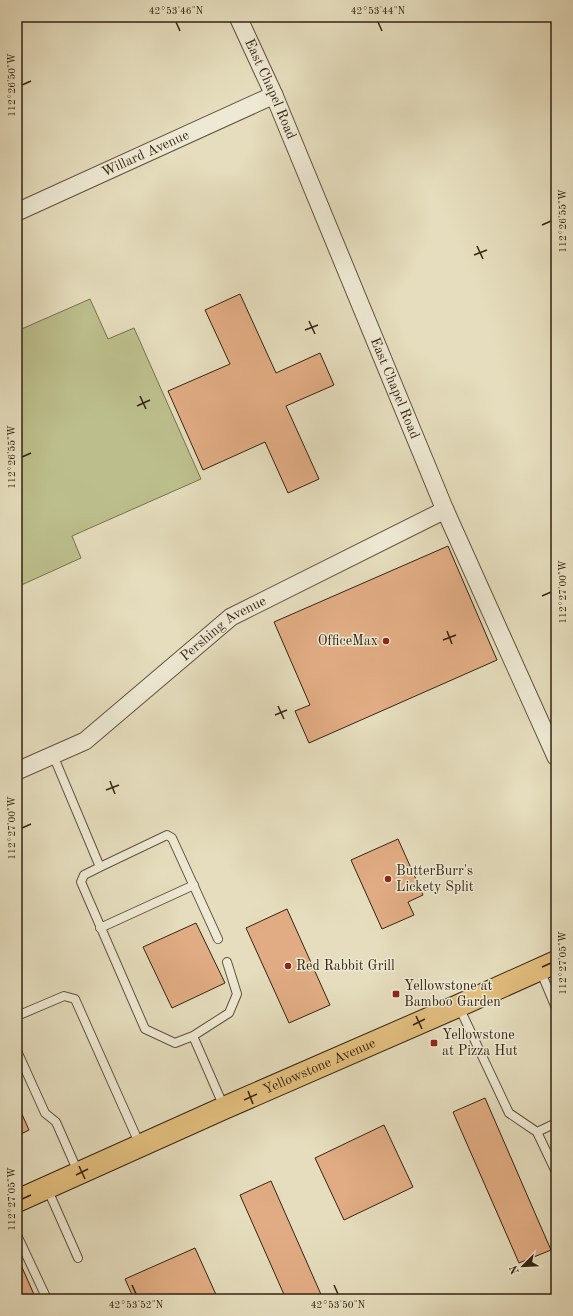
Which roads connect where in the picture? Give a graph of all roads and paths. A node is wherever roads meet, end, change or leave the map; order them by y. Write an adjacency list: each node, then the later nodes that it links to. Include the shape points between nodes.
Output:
1 (238, 17): 2 (street, East Chapel Road)
2 (274, 95): 3 (street, Willard Avenue); 4 (street, East Chapel Road)
3 (17, 212)
4 (446, 510): 5 (street, Pershing Avenue, via 231,618 84,741); 6 (street, East Chapel Road)
5 (53, 755): 7 (street, Pershing Avenue); 8 (lane)
6 (556, 757)
7 (17, 771)
8 (100, 867): 9 (lane, via 167,835 172,838); 10 (lane, via 84,875 81,882)
9 (194, 885): 10 (lane); 11 (lane)
10 (100, 928): 17 (lane, via 145,1029 175,1043)
11 (218, 939)
12 (227, 962): 17 (lane, via 238,994 229,1012)
13 (548, 966): 14 (main road, Yellowstone Avenue); 15 (lane)
14 (458, 1006): 19 (main road, Yellowstone Avenue); 21 (lane, via 508,1113)
15 (556, 1008)
16 (17, 1016): 22 (lane, via 64,996 75,999)
17 (193, 1036): 19 (lane)
18 (17, 1051): 24 (lane, via 45,1113 56,1122)
19 (224, 1108): 22 (main road, Yellowstone Avenue)
20 (556, 1123): 21 (lane)
21 (537, 1132): 23 (lane)
22 (140, 1146): 24 (main road, Yellowstone Avenue)
23 (556, 1172)
24 (79, 1174): 25 (main road, Yellowstone Avenue)
25 (47, 1188): 26 (main road, Yellowstone Avenue); 28 (lane)
26 (17, 1200)
27 (17, 1234): 29 (lane)
28 (78, 1258)
29 (47, 1299)

